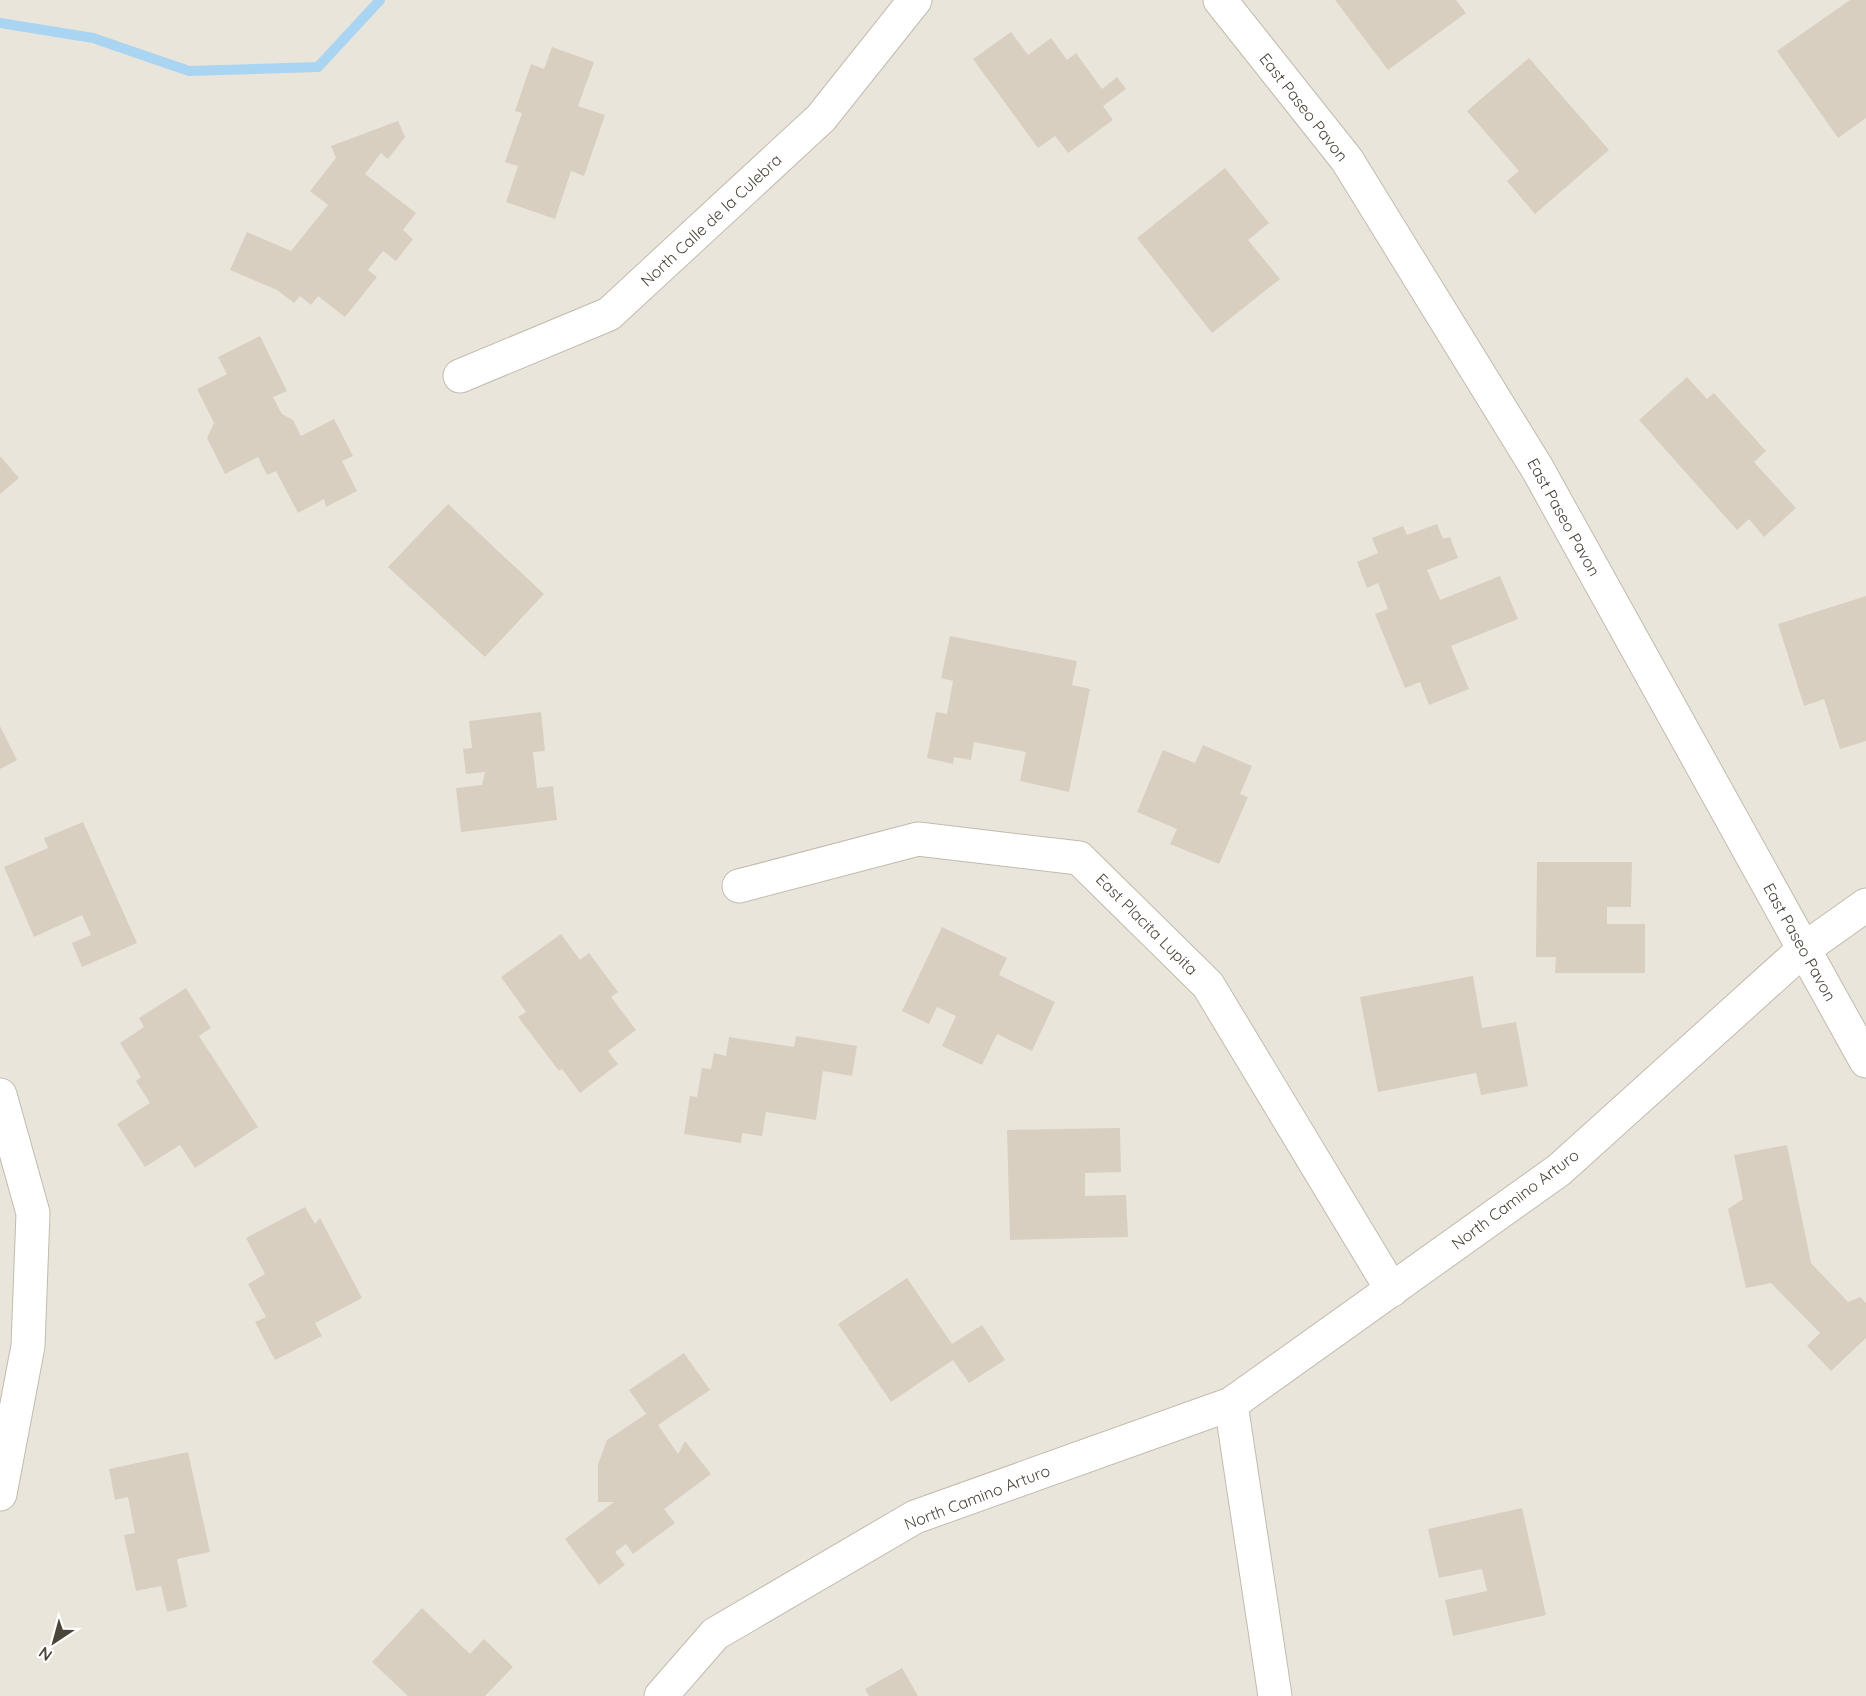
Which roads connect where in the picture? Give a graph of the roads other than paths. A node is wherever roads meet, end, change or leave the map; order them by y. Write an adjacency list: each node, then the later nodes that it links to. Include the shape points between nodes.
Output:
1 (915, 0): 3 (street, North Calle de la Culebra, via 822,118 609,314)
2 (1220, 0): 6 (street, East Paseo Pavon, via 1347,160 1537,468)
3 (460, 376)
4 (739, 886): 9 (street, East Placita Lupita, via 918,839 1079,858 1208,985)
5 (1866, 905): 6 (street, North Camino Arturo)
6 (1804, 949): 7 (street, East Paseo Pavon); 9 (street, North Camino Arturo, via 1559,1170)
7 (1866, 1061)
8 (0, 1095): 11 (street, via 33,1213 28,1346)
9 (1392, 1290): 10 (street, North Camino Arturo)
10 (1231, 1404): 12 (street, North Camino Arturo, via 915,1517 715,1634); 13 (street)
11 (0, 1494)
12 (661, 1696)
13 (1275, 1696)

